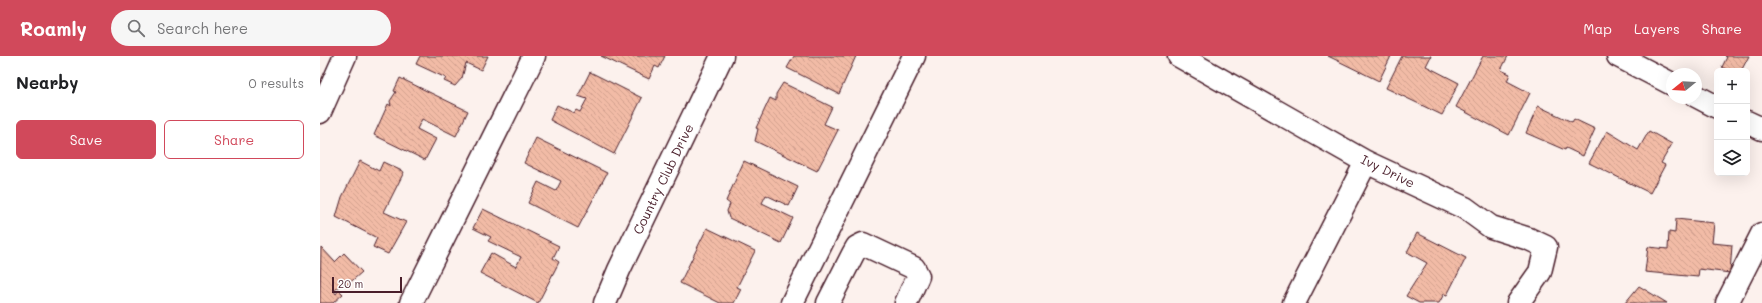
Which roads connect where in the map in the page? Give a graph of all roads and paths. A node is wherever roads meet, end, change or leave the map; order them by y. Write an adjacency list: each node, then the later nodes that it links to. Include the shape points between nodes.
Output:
1 (345, 56): 10 (street)
2 (534, 56): 15 (street)
3 (722, 56): 16 (street, Country Club Drive)
4 (914, 56): 17 (street)
5 (1179, 56): 13 (street, Ivy Drive)
6 (1618, 56): 7 (street)
7 (1666, 81)
8 (1702, 99): 9 (street)
9 (1714, 105)
10 (320, 112)
11 (1750, 123): 12 (street)
12 (1762, 129)
13 (1366, 162): 20 (street); 21 (street, Ivy Drive, via 1465,208 1491,227 1546,247 1540,272)
14 (1762, 234): 22 (street)
15 (411, 303)
16 (605, 303)
17 (792, 303)
18 (828, 303): 19 (street, via 852,254 863,244 914,268 918,276)
19 (906, 303)
20 (1294, 303)
21 (1518, 303)
22 (1727, 303)

